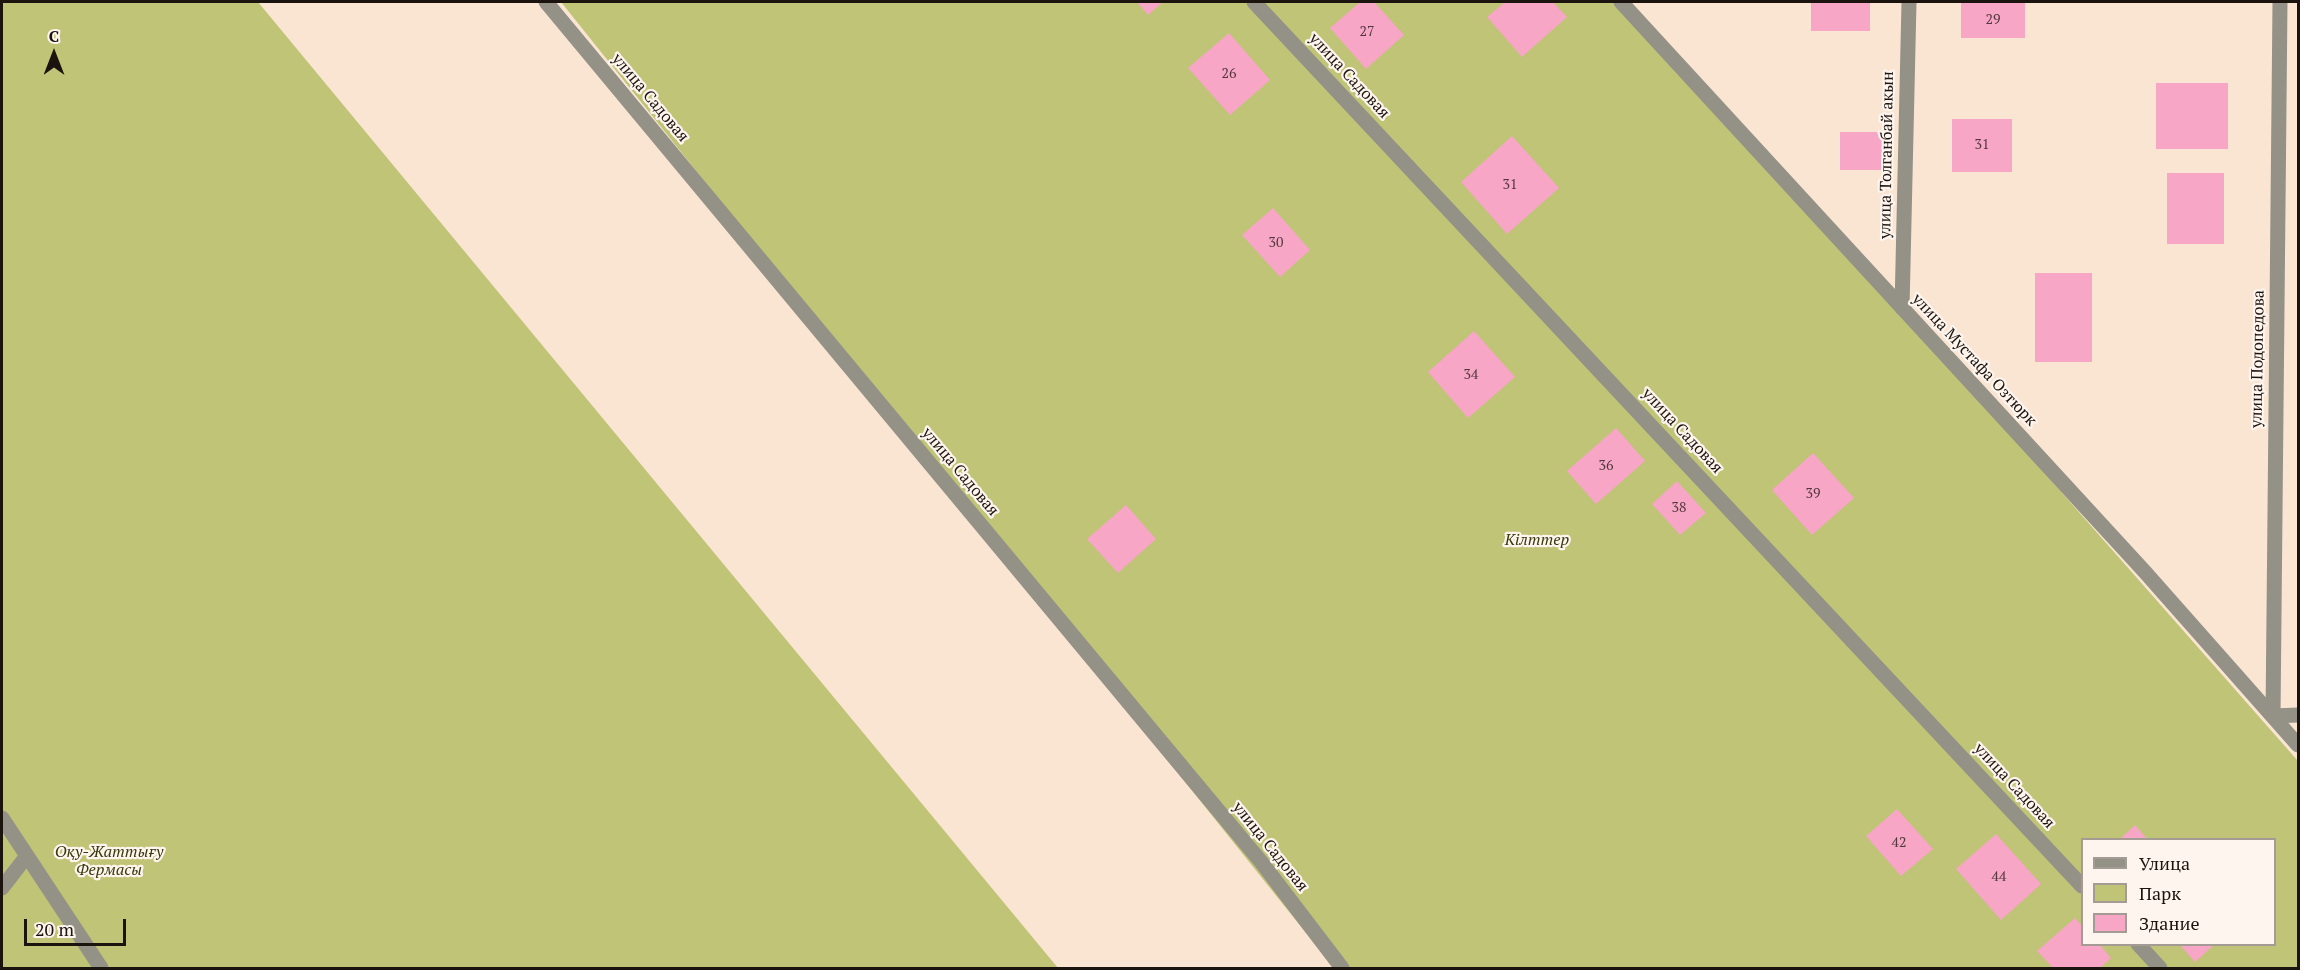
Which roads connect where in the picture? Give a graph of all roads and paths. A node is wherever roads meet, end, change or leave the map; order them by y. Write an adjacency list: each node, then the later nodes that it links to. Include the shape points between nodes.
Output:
1 (546, 2): 16 (street, улица Садовая, via 1254,854)
2 (1254, 2): 12 (street, улица Садовая)
3 (1621, 2): 6 (street, улица Мустафа Озтюрк)
4 (1909, 2): 6 (street, улица Толганбай акын)
5 (2280, 2): 8 (street, улица Подопедова)
6 (1902, 308): 8 (street, улица Мустафа Озтюрк)
7 (2298, 715): 8 (street)
8 (2273, 716): 9 (street, улица Мустафа Озтюрк)
9 (2298, 745)
10 (2, 818): 11 (street)
11 (26, 857): 13 (street); 15 (street)
12 (2081, 885)
13 (2, 888)
14 (2139, 946): 17 (street)
15 (101, 969)
16 (1342, 969)
17 (2160, 969)

